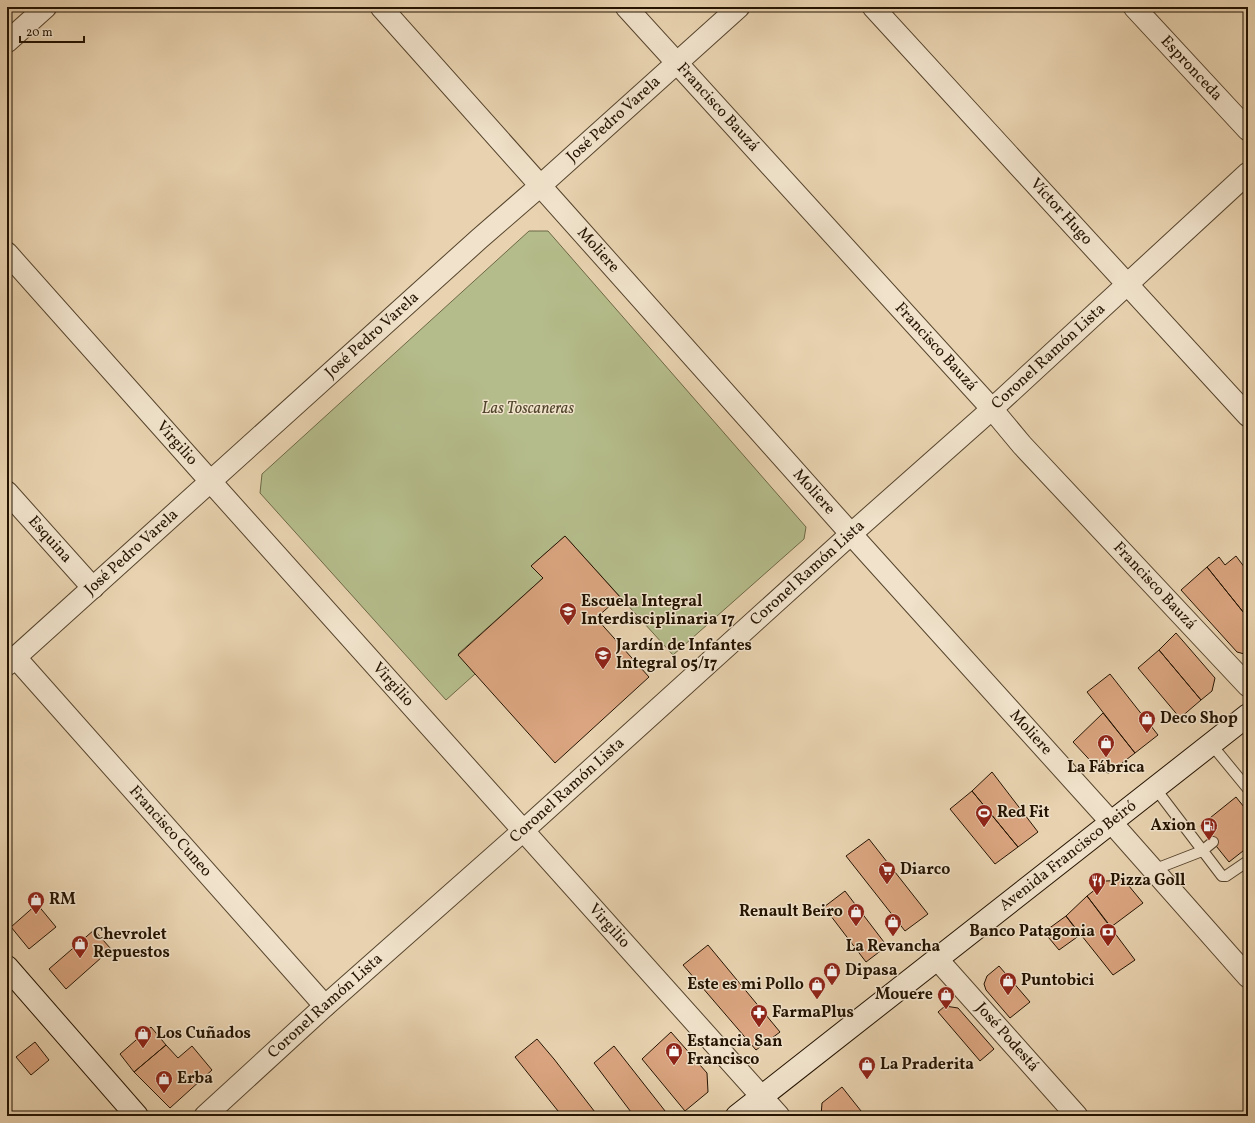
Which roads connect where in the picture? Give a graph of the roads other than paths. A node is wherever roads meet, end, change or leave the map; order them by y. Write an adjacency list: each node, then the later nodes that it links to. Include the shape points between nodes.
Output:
1 (46, 7): 7 (street)
2 (381, 7): 11 (street, Moliere)
3 (626, 7): 8 (street, Francisco Bauzá)
4 (739, 7): 8 (street, José Pedro Varela)
5 (873, 7): 13 (street, Víctor Hugo)
6 (1134, 7): 9 (street, Espronceda)
7 (7, 42)
8 (677, 62): 11 (street, José Pedro Varela); 14 (street, Francisco Bauzá)
9 (1248, 130)
10 (1248, 173): 13 (street, Coronel Ramón Lista)
11 (540, 186): 16 (street, José Pedro Varela); 18 (street, Moliere)
12 (7, 253): 16 (street, Virgilio)
13 (1128, 285): 14 (street, Coronel Ramón Lista); 15 (street, Víctor Hugo)
14 (992, 409): 18 (street, Coronel Ramón Lista); 21 (street, Francisco Bauzá, via 1022,445)
15 (1248, 416)
16 (210, 482): 19 (street, José Pedro Varela); 27 (street, Virgilio)
17 (7, 492): 19 (street, Esquina)
18 (851, 534): 26 (street, Moliere); 27 (street, Coronel Ramón Lista)
19 (93, 588): 20 (street, José Pedro Varela)
20 (11, 661): 35 (street, Francisco Cuneo)
21 (1248, 686)
22 (1248, 715): 23 (main road, Avenida Francisco Beiró)
23 (1211, 744): 24 (main road, Avenida Francisco Beiró); 25 (lane)
24 (1155, 788): 26 (main road, Avenida Francisco Beiró); 29 (lane)
25 (1248, 789)
26 (1111, 822): 31 (street, Moliere); 32 (main road, Avenida Francisco Beiró)
27 (524, 830): 35 (street, Coronel Ramón Lista); 36 (street, Virgilio)
28 (1213, 842): 29 (lane)
29 (1202, 851): 30 (lane, via 1222,876 1226,876); 31 (lane)
30 (1248, 860)
31 (1153, 870): 34 (street, Moliere)
32 (937, 959): 36 (main road, Avenida Francisco Beiró); 41 (street, José Podestá)
33 (7, 967): 37 (main road)
34 (1248, 977)
35 (325, 1006): 38 (street, Coronel Ramón Lista)
36 (762, 1097): 39 (main road, Avenida Francisco Beiró); 40 (street, Virgilio)
37 (137, 1116)
38 (205, 1116)
39 (737, 1116)
40 (779, 1116)
41 (1077, 1116)

